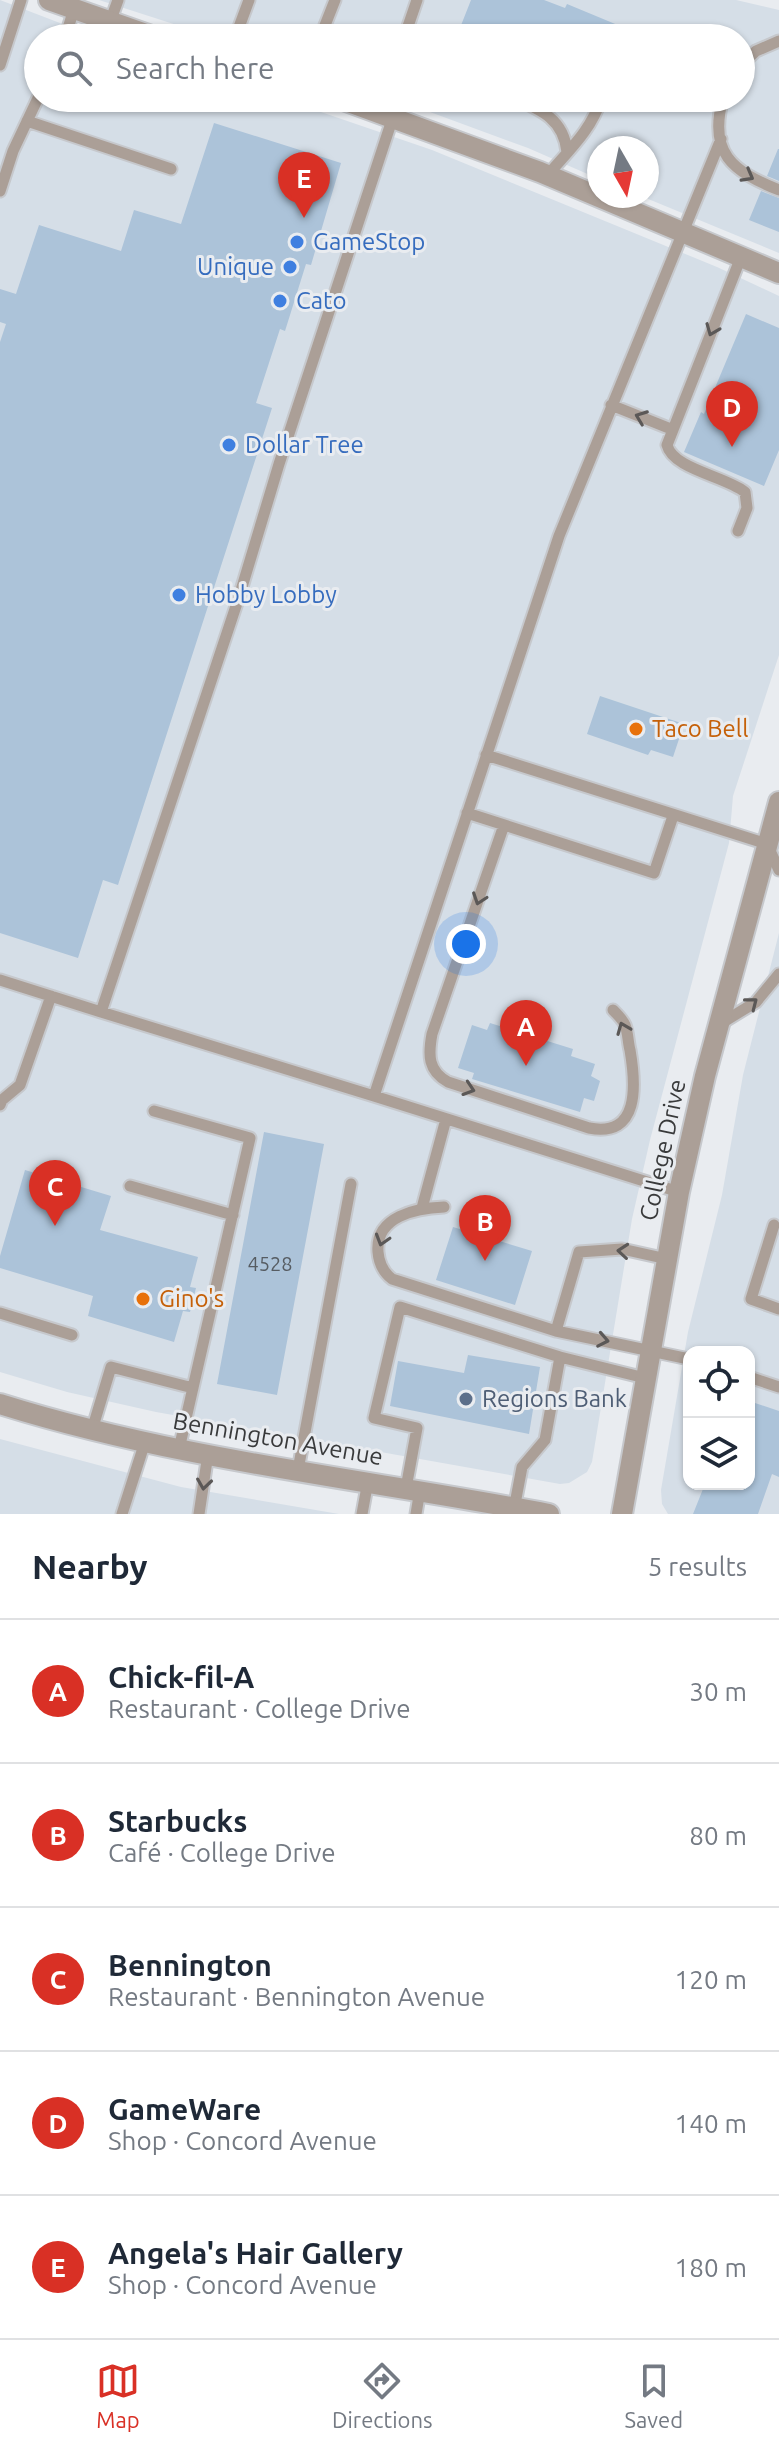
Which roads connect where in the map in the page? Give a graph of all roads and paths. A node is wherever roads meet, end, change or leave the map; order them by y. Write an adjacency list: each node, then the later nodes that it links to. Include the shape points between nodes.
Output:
1 (21, 0): 16 (lane)
2 (49, 0): 7 (street)
3 (118, 0): 8 (lane)
4 (249, 0): 11 (lane)
5 (335, 0): 12 (lane)
6 (417, 0): 13 (lane)
7 (74, 9): 8 (street); 9 (lane)
8 (110, 22): 10 (street)
9 (69, 24)
10 (116, 24)
11 (240, 24)
12 (326, 24)
13 (409, 24)
14 (779, 41): 15 (lane)
15 (755, 52)
16 (0, 65)
17 (31, 112): 23 (lane)
18 (384, 112): 47 (lane, via 239,597)
19 (392, 112): 27 (street)
20 (542, 112): 25 (lane, via 559,126)
21 (596, 112): 25 (lane)
22 (721, 112): 24 (lane)
23 (27, 121): 26 (lane); 29 (lane)
24 (721, 139): 28 (lane, one-way to 28, via 737,170); 30 (lane)
25 (567, 152): 27 (lane)
26 (171, 169)
27 (547, 176): 30 (street)
28 (779, 190)
29 (0, 191)
30 (683, 232): 31 (street); 33 (lane)
31 (741, 257): 32 (street); 34 (lane, one-way to 34)
32 (779, 273)
33 (611, 405): 34 (lane, one-way to 33); 36 (lane, via 559,536)
34 (671, 429): 35 (lane, via 667,445 673,458 745,492 747,508)
35 (738, 531)
36 (486, 755): 38 (lane); 39 (lane)
37 (779, 802): 41 (street, College Drive)
38 (467, 813): 40 (lane); 49 (lane)
39 (673, 816): 40 (lane, via 654,873); 41 (lane)
40 (504, 825): 46 (lane, one-way to 46, via 432,1034 429,1057 434,1070 448,1082 575,1123 599,1130 616,1127 627,1114 633,1072 625,1025)
41 (767, 844): 42 (lane); 48 (street, College Drive)
42 (779, 870)
43 (779, 974): 48 (lane, one-way to 43, via 756,1002)
44 (0, 980): 45 (lane)
45 (51, 996): 47 (lane); 50 (lane, via 20,1085)
46 (613, 1010)
47 (101, 1012): 49 (lane)
48 (719, 1024): 55 (street, College Drive)
49 (374, 1096): 52 (lane)
50 (0, 1105)
51 (154, 1111): 58 (lane, via 250,1138)
52 (446, 1119): 55 (lane); 57 (lane)
53 (351, 1184): 77 (lane)
54 (130, 1186): 58 (lane)
55 (679, 1192): 60 (street, College Drive)
56 (444, 1207): 57 (lane)
57 (422, 1208): 63 (lane, one-way to 63, via 404,1213 380,1235 378,1254 386,1274)
58 (233, 1215): 71 (lane)
59 (774, 1225): 61 (lane, via 751,1299)
60 (667, 1259): 63 (lane, one-way to 63, via 622,1249 579,1252); 65 (street, College Drive)
61 (779, 1309)
62 (0, 1313): 64 (lane)
63 (556, 1331): 65 (lane, one-way to 65)
64 (72, 1335)
65 (649, 1349): 67 (lane); 68 (street, College Drive)
66 (560, 1357): 68 (lane); 79 (lane, via 400,1307 374,1418 417,1428); 80 (lane, via 545,1440 522,1467)
67 (683, 1358)
68 (645, 1378): 86 (street, College Drive)
69 (755, 1379): 70 (lane)
70 (779, 1387)
71 (193, 1388): 73 (lane, via 111,1367); 75 (lane)
72 (0, 1404): 73 (street, Bennington Avenue)
73 (92, 1430): 74 (street, Bennington Avenue)
74 (145, 1442): 75 (street, Bennington Avenue); 81 (lane)
75 (179, 1449): 76 (street, Bennington Avenue)
76 (208, 1454): 77 (street, Bennington Avenue); 82 (lane, one-way to 82)
77 (298, 1470): 78 (street, Bennington Avenue)
78 (368, 1481): 79 (street, Bennington Avenue); 83 (lane)
79 (413, 1489): 80 (street, Bennington Avenue); 84 (lane)
80 (514, 1511): 85 (street, Bennington Avenue)
81 (122, 1514)
82 (199, 1514)
83 (362, 1514)
84 (416, 1514)
85 (549, 1514)
86 (622, 1514)

